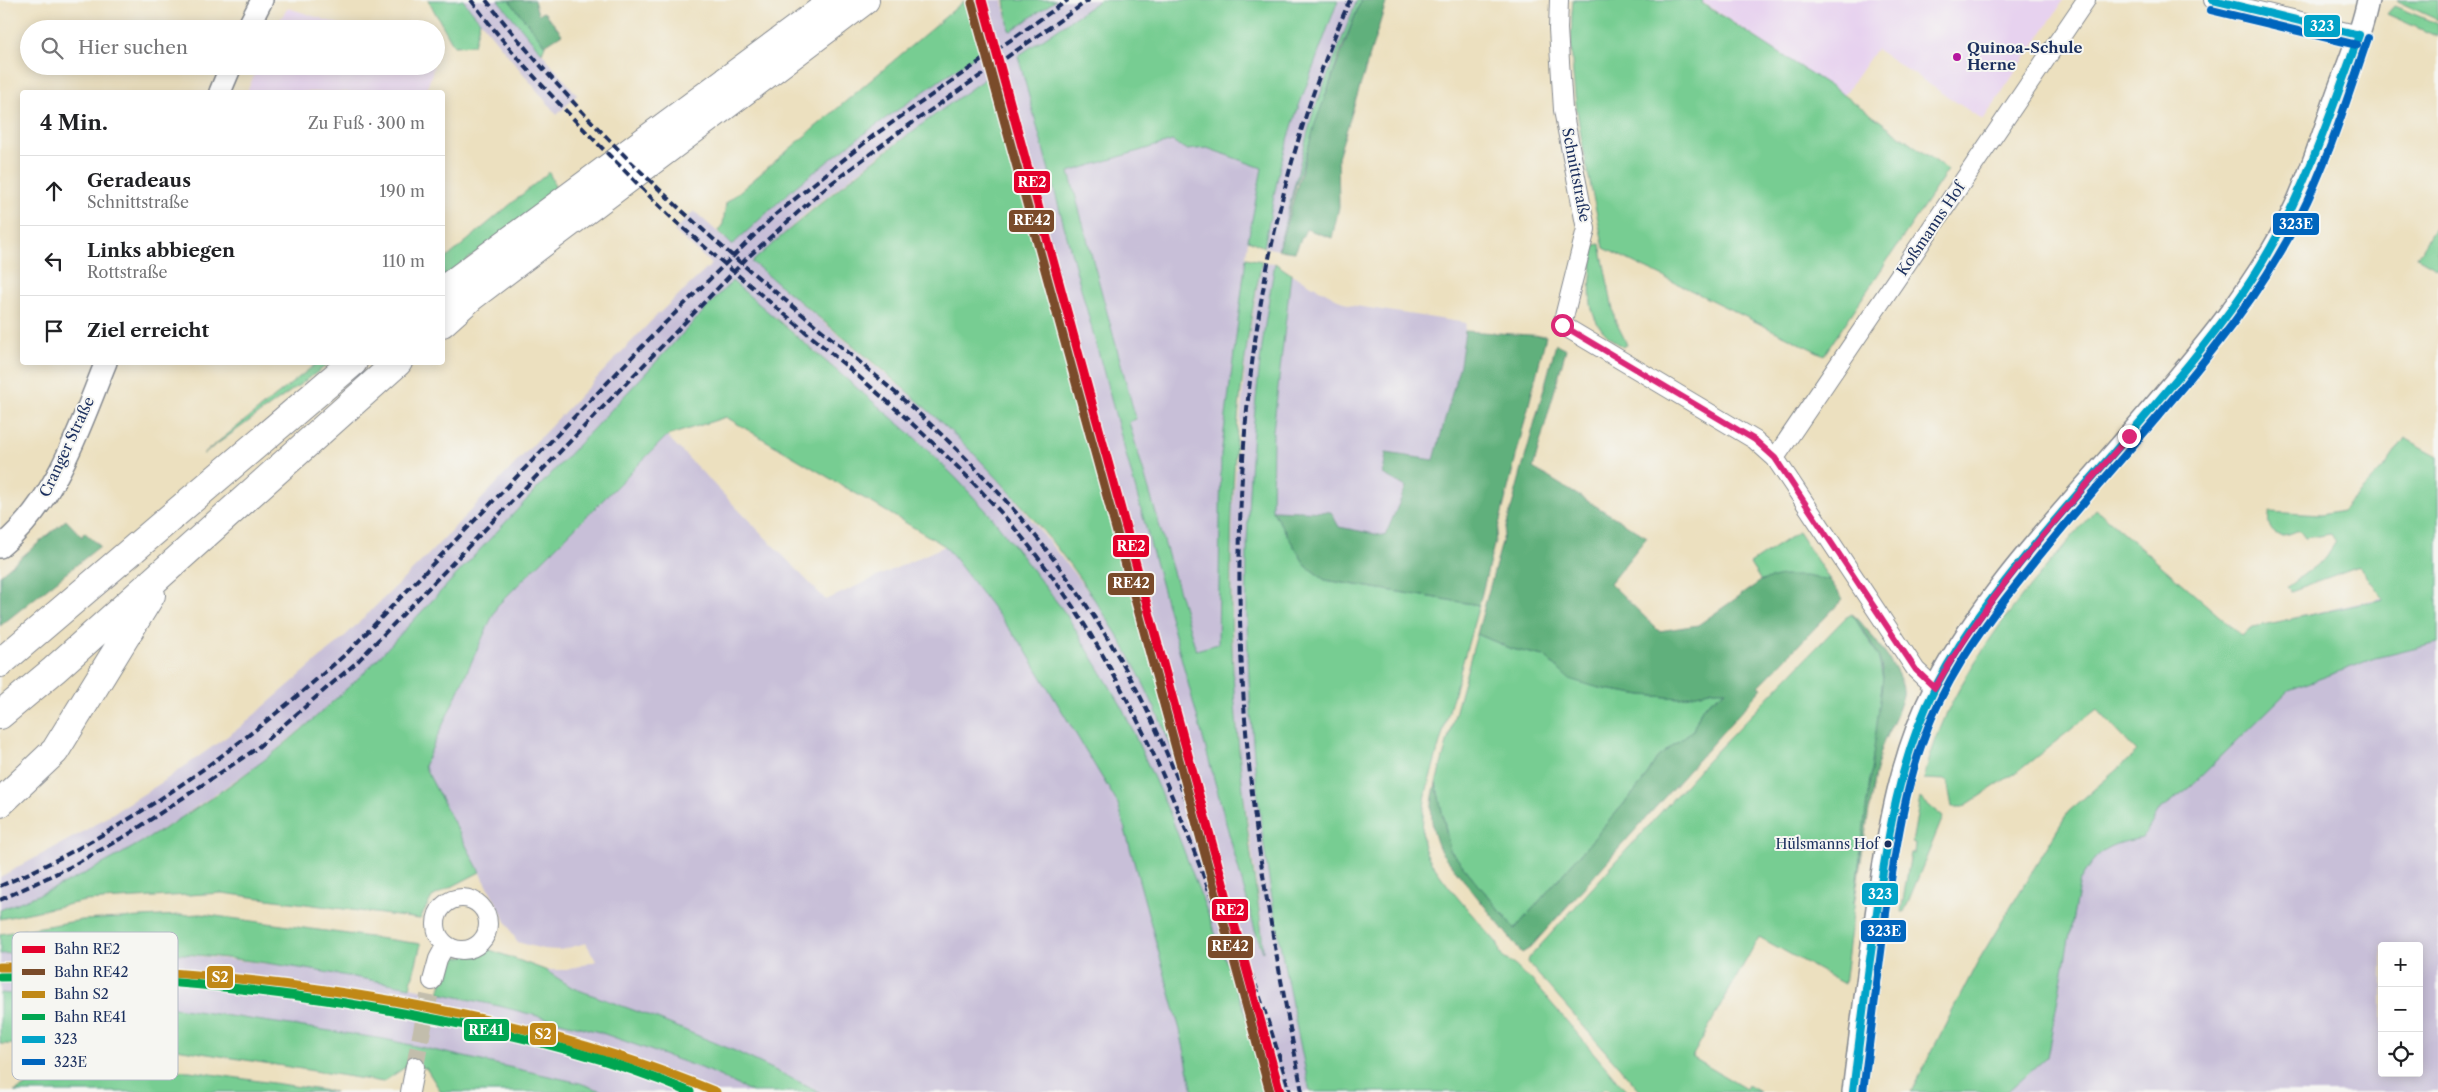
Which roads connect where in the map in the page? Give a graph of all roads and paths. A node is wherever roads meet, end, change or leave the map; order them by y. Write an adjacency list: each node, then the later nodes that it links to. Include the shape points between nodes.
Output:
1 (262, 0): 8 (street)
2 (835, 0): 12 (highway)
3 (865, 0): 13 (highway)
4 (1559, 0): 17 (street, Schnittstraße, via 1563,110 1586,229 1562,325 1755,440)
5 (2086, 0): 17 (street, Koßmanns Hof)
6 (2213, 0): 9 (street)
7 (2370, 4): 9 (street)
8 (252, 20)
9 (2358, 35): 21 (street, via 2296,205 2260,268 2203,347 1985,608)
10 (227, 75): 11 (street)
11 (221, 90)
12 (445, 289)
13 (445, 319)
14 (105, 365): 18 (street, Cranger Straße, via 54,482 34,513)
15 (349, 365): 20 (highway)
16 (395, 365): 19 (highway)
17 (1775, 458): 21 (street, Schnittstraße, via 1910,662)
18 (0, 548)
19 (166, 570): 22 (highway); 23 (highway, via 55,750)
20 (0, 663)
21 (1935, 688): 28 (street, via 1919,722 1895,802 1870,953)
22 (0, 715)
23 (0, 803)
24 (445, 946): 25 (street)
25 (432, 981)
26 (414, 1066): 27 (street)
27 (410, 1092)
28 (1853, 1092)

